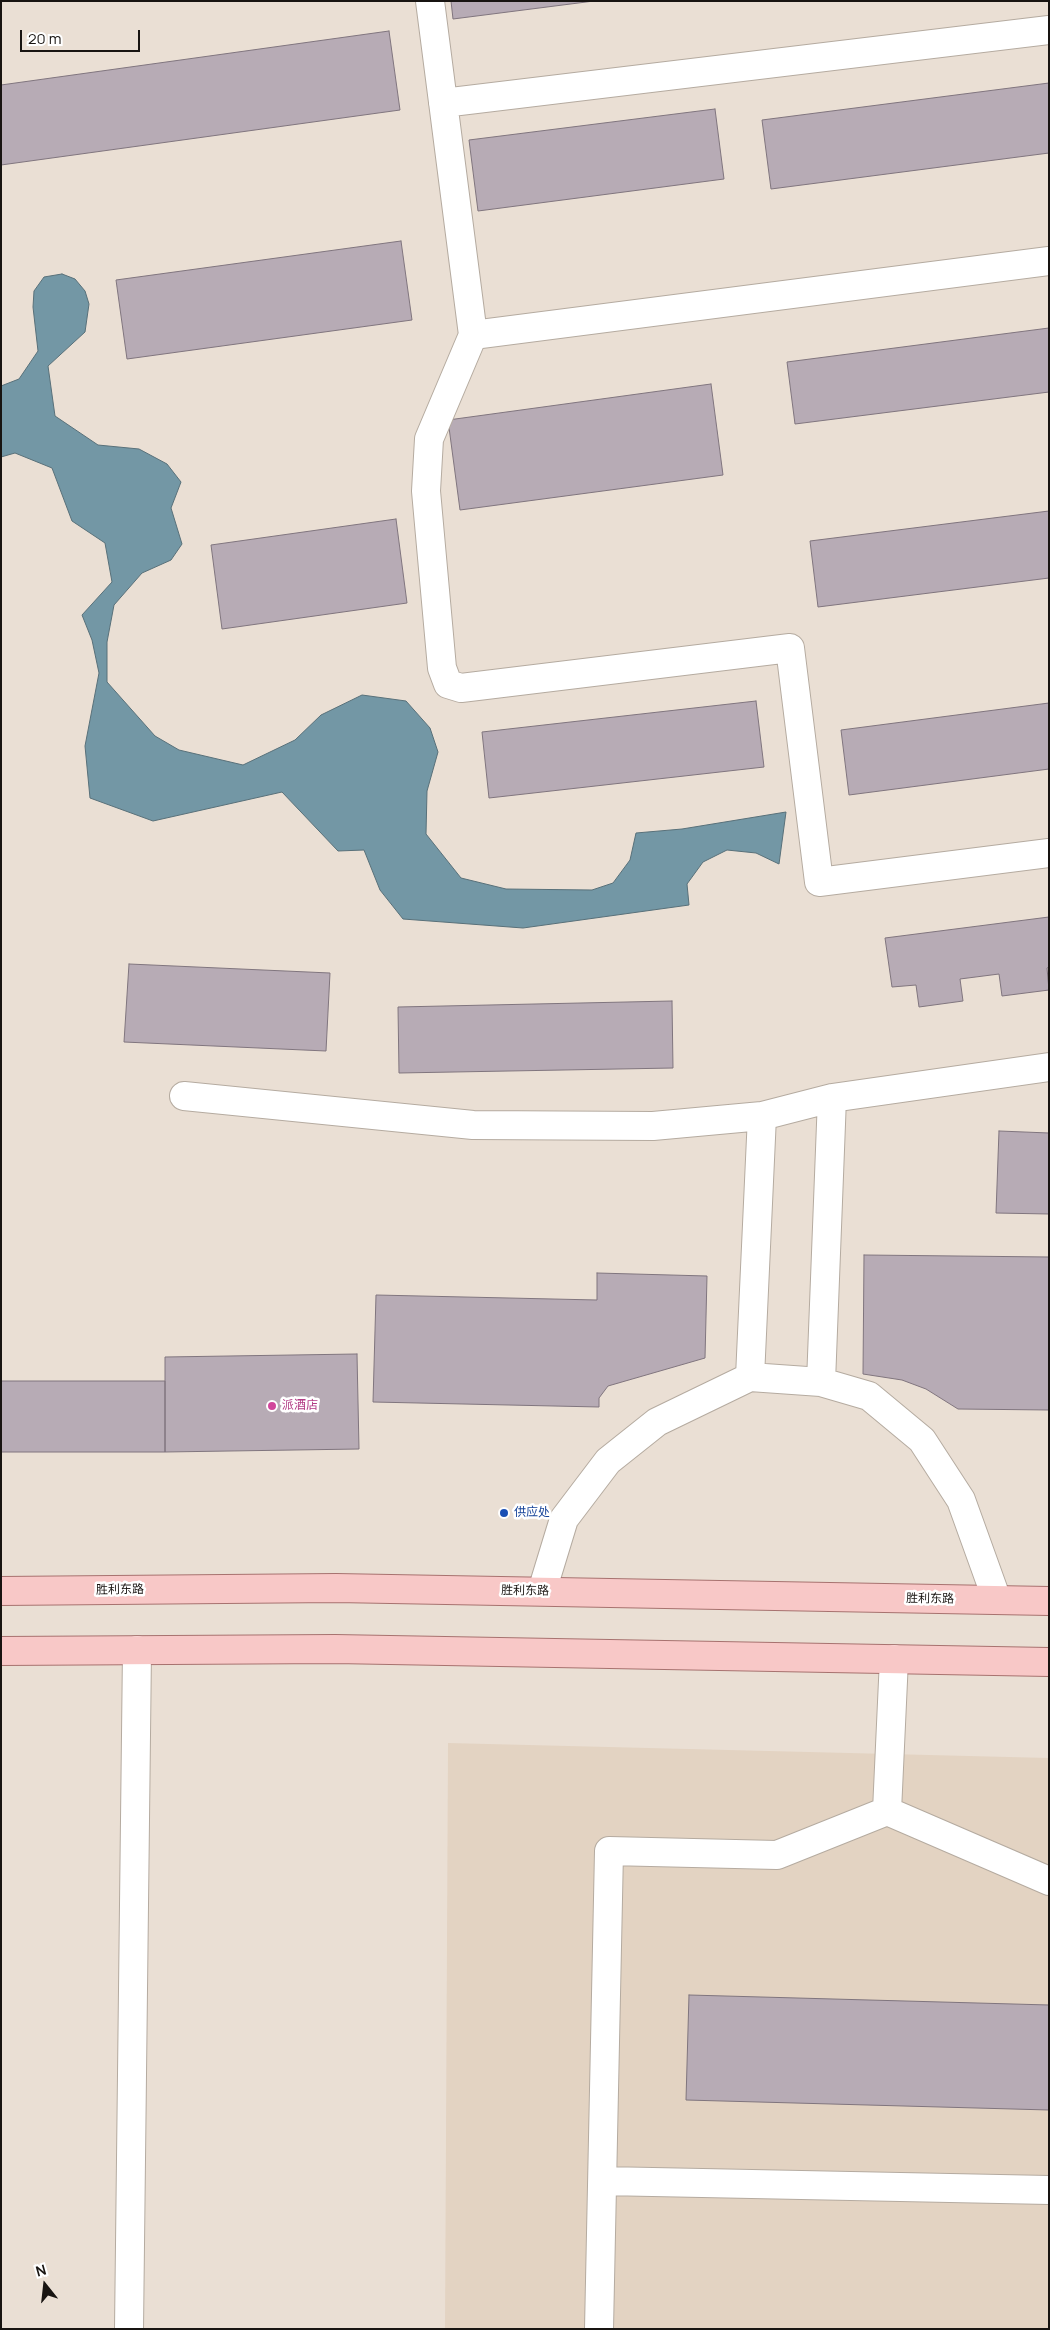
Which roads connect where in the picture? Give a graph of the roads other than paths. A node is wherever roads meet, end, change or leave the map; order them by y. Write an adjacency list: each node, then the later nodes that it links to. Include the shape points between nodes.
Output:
1 (430, 1): 3 (street)
2 (1049, 30): 3 (street)
3 (442, 103): 5 (street)
4 (1049, 261): 5 (street)
5 (472, 335): 6 (street, via 429,439 427,501 442,668 448,684 461,688 790,648 819,882)
6 (1049, 853)
7 (1049, 1067): 9 (street)
8 (184, 1096): 10 (street, via 473,1125 653,1126)
9 (832, 1098): 10 (street); 12 (street)
10 (762, 1116): 11 (street)
11 (750, 1377): 12 (street); 14 (street, via 657,1422 608,1460 564,1519)
12 (821, 1382): 15 (street, via 868,1396 922,1440 961,1500)
13 (1, 1591): 14 (main road, 胜利东路, via 336,1588)
14 (542, 1591): 15 (main road, 胜利东路)
15 (997, 1600): 16 (main road, 胜利东路)
16 (1049, 1601)
17 (138, 1650): 18 (main road); 19 (main road, via 335,1649); 25 (street)
18 (1, 1651)
19 (894, 1659): 20 (main road); 21 (street)
20 (1049, 1662)
21 (887, 1811): 22 (street); 23 (street, via 777,1855 609,1851)
22 (1049, 1881)
23 (603, 2181): 24 (street); 26 (street)
24 (1049, 2190)
25 (129, 2329)
26 (599, 2329)

